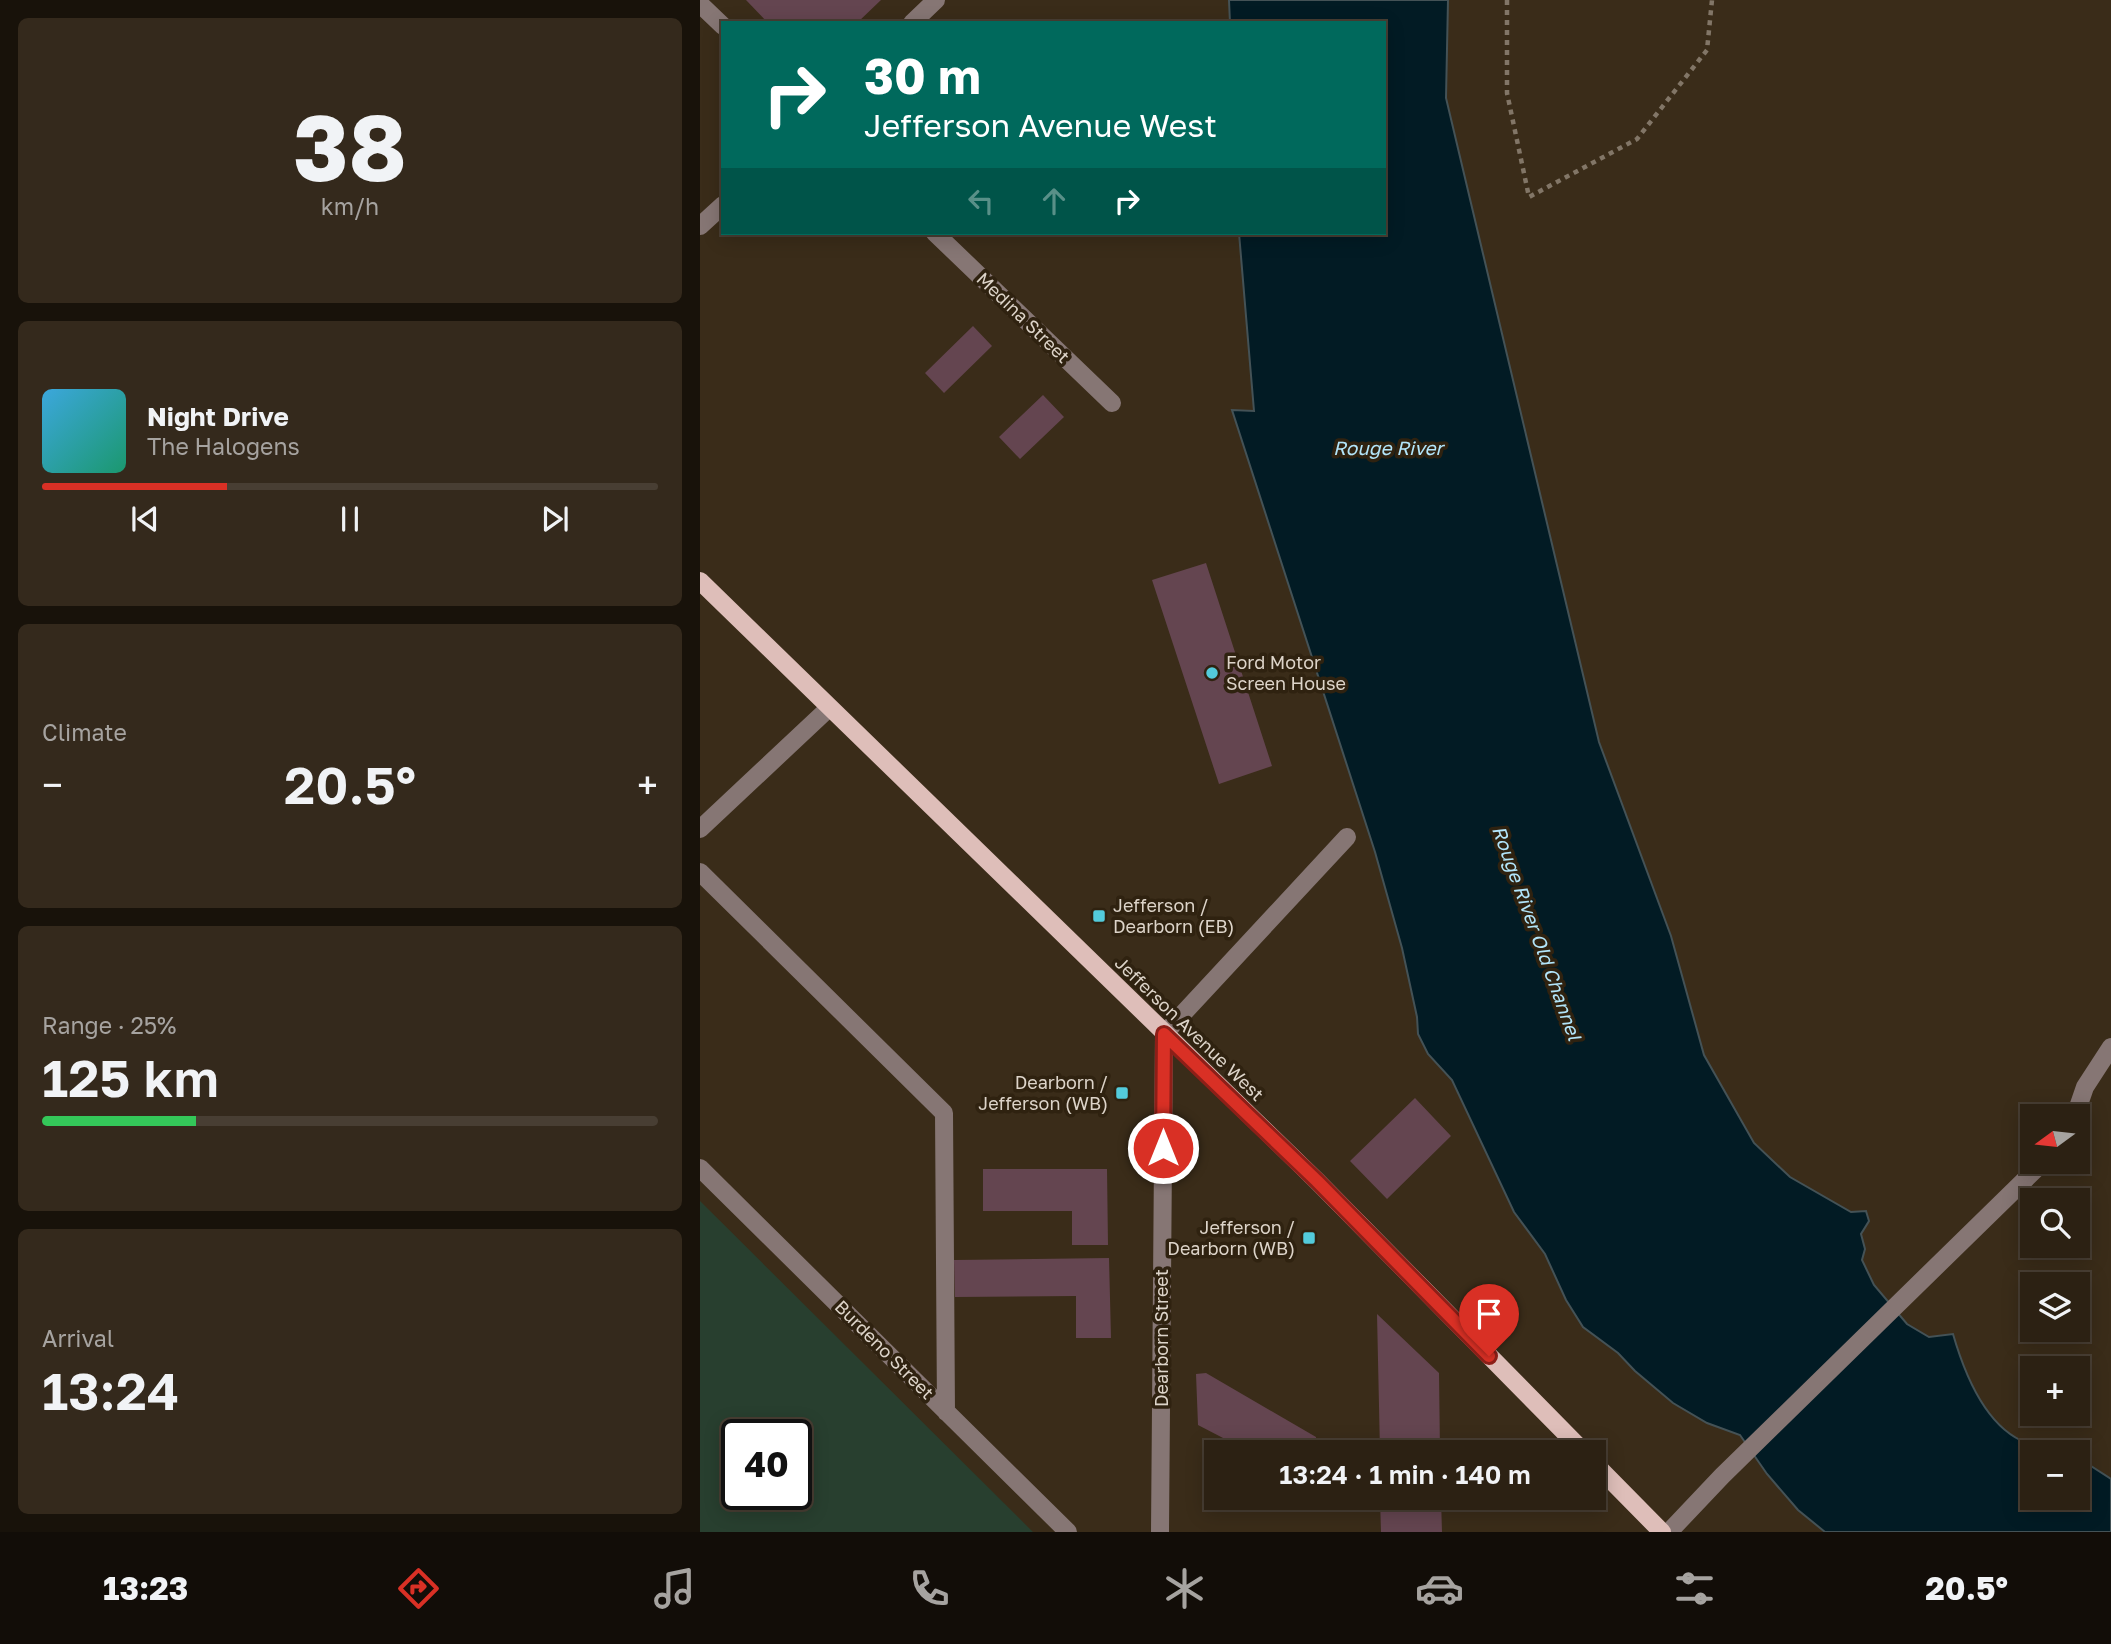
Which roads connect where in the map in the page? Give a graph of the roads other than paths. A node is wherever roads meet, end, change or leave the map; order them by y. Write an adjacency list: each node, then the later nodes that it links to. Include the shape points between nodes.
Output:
1 (936, 0): 3 (street)
2 (700, 4): 4 (street)
3 (914, 21)
4 (721, 24)
5 (721, 207): 6 (street)
6 (700, 226)
7 (937, 235): 8 (street, Medina Street)
8 (1112, 403)
9 (700, 581): 10 (main road, Jefferson Avenue West)
10 (830, 708): 11 (street); 14 (main road, Jefferson Avenue West)
11 (700, 829)
12 (1347, 837): 14 (street)
13 (700, 872): 19 (street, via 944,1113)
14 (1164, 1034): 20 (main road, Jefferson Avenue West, via 1317,1181); 23 (street, Dearborn Street)
15 (2111, 1047): 16 (street, via 2085,1087)
16 (2080, 1104)
17 (700, 1168): 19 (street, Burdeno Street)
18 (2031, 1174): 25 (street)
19 (946, 1412): 22 (street, Burdeno Street)
20 (1572, 1440)
21 (1606, 1475): 24 (main road)
22 (1068, 1532)
23 (1160, 1532)
24 (1662, 1532)
25 (1669, 1532)

